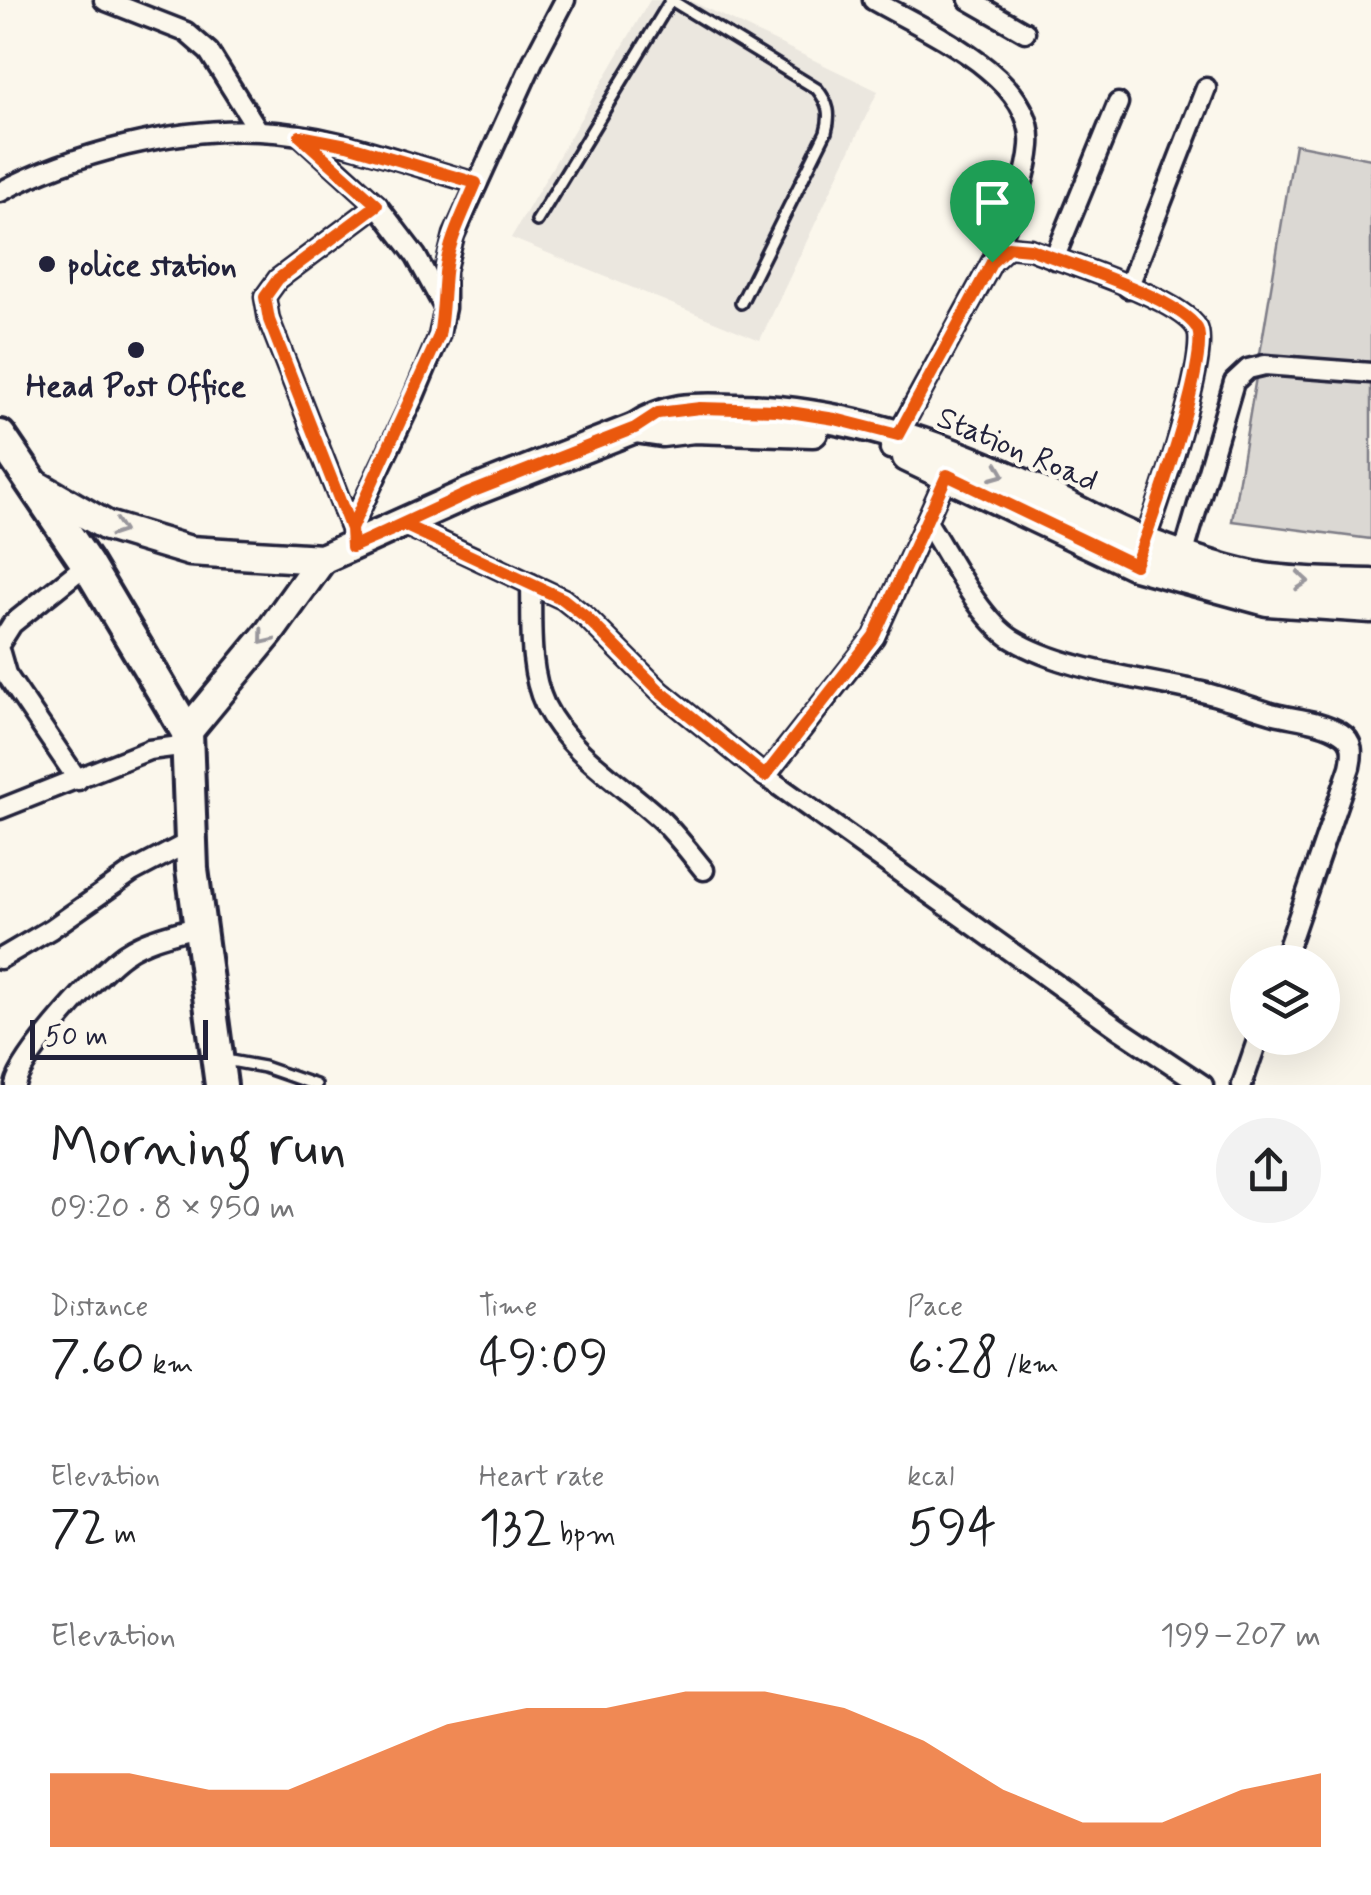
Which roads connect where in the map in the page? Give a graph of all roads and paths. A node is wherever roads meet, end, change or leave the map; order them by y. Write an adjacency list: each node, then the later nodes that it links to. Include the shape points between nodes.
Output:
1 (104, 0): 9 (street, via 186,32 209,52)
2 (566, 0): 11 (street)
3 (671, 0): 14 (lane); 18 (lane, via 828,102 826,132)
4 (873, 0): 16 (street, via 971,56 1008,88 1026,116 1026,169)
5 (969, 0): 6 (street)
6 (1026, 32)
7 (1206, 88): 17 (street)
8 (1118, 103): 15 (street)
9 (258, 130): 10 (street); 12 (street, via 138,144)
10 (300, 136): 11 (street); 13 (street)
11 (476, 183): 19 (street, via 445,271)
12 (0, 192)
13 (377, 205): 19 (street); 27 (street, via 278,279 265,297)
14 (538, 221)
15 (1054, 259): 16 (street, via 1008,247); 17 (street)
16 (992, 262): 21 (street)
17 (1128, 288): 28 (street, via 1173,306 1196,328 1201,345)
18 (740, 303)
19 (444, 308): 27 (street, via 439,336)
20 (1371, 373): 29 (street, via 1248,368 1234,382)
21 (894, 442): 23 (main road); 26 (main road, via 793,429 635,428); 28 (main road, Station Road, one-way to 28, via 1007,476)
22 (4, 451): 24 (main road)
23 (947, 475): 25 (street); 28 (main road)
24 (32, 483): 30 (main road, one-way to 30, via 107,526 190,551); 31 (main road)
25 (927, 522): 38 (street, via 874,636); 44 (street, via 1010,638 1107,672 1321,724 1350,741 1350,766)
26 (404, 525): 27 (main road); 32 (street)
27 (352, 538): 30 (main road)
28 (1140, 554): 29 (main road, Station Road); 34 (main road, via 1267,601)
29 (1184, 556): 33 (main road, Station Road, one-way to 33, via 1262,578)
30 (322, 560): 37 (main road, one-way to 37)
31 (87, 564): 35 (street, via 12,624); 37 (main road)
32 (531, 584): 38 (street, via 587,618 661,692); 42 (street, via 532,660 544,703 562,732 664,822)
33 (1371, 584)
34 (1371, 608)
35 (0, 644)
36 (0, 653): 39 (street, via 6,674)
37 (187, 738): 39 (street); 41 (main road)
38 (765, 776): 50 (street)
39 (78, 780): 40 (street)
40 (0, 809)
41 (193, 840): 43 (main road); 45 (street, via 132,872)
42 (704, 870)
43 (200, 926): 47 (main road); 48 (street, via 144,942 106,968 28,1058)
44 (1289, 945)
45 (0, 960)
46 (1252, 1055): 51 (street)
47 (219, 1072): 49 (lane, via 264,1067)
48 (16, 1085)
49 (316, 1085)
50 (1203, 1085)
51 (1242, 1085)

